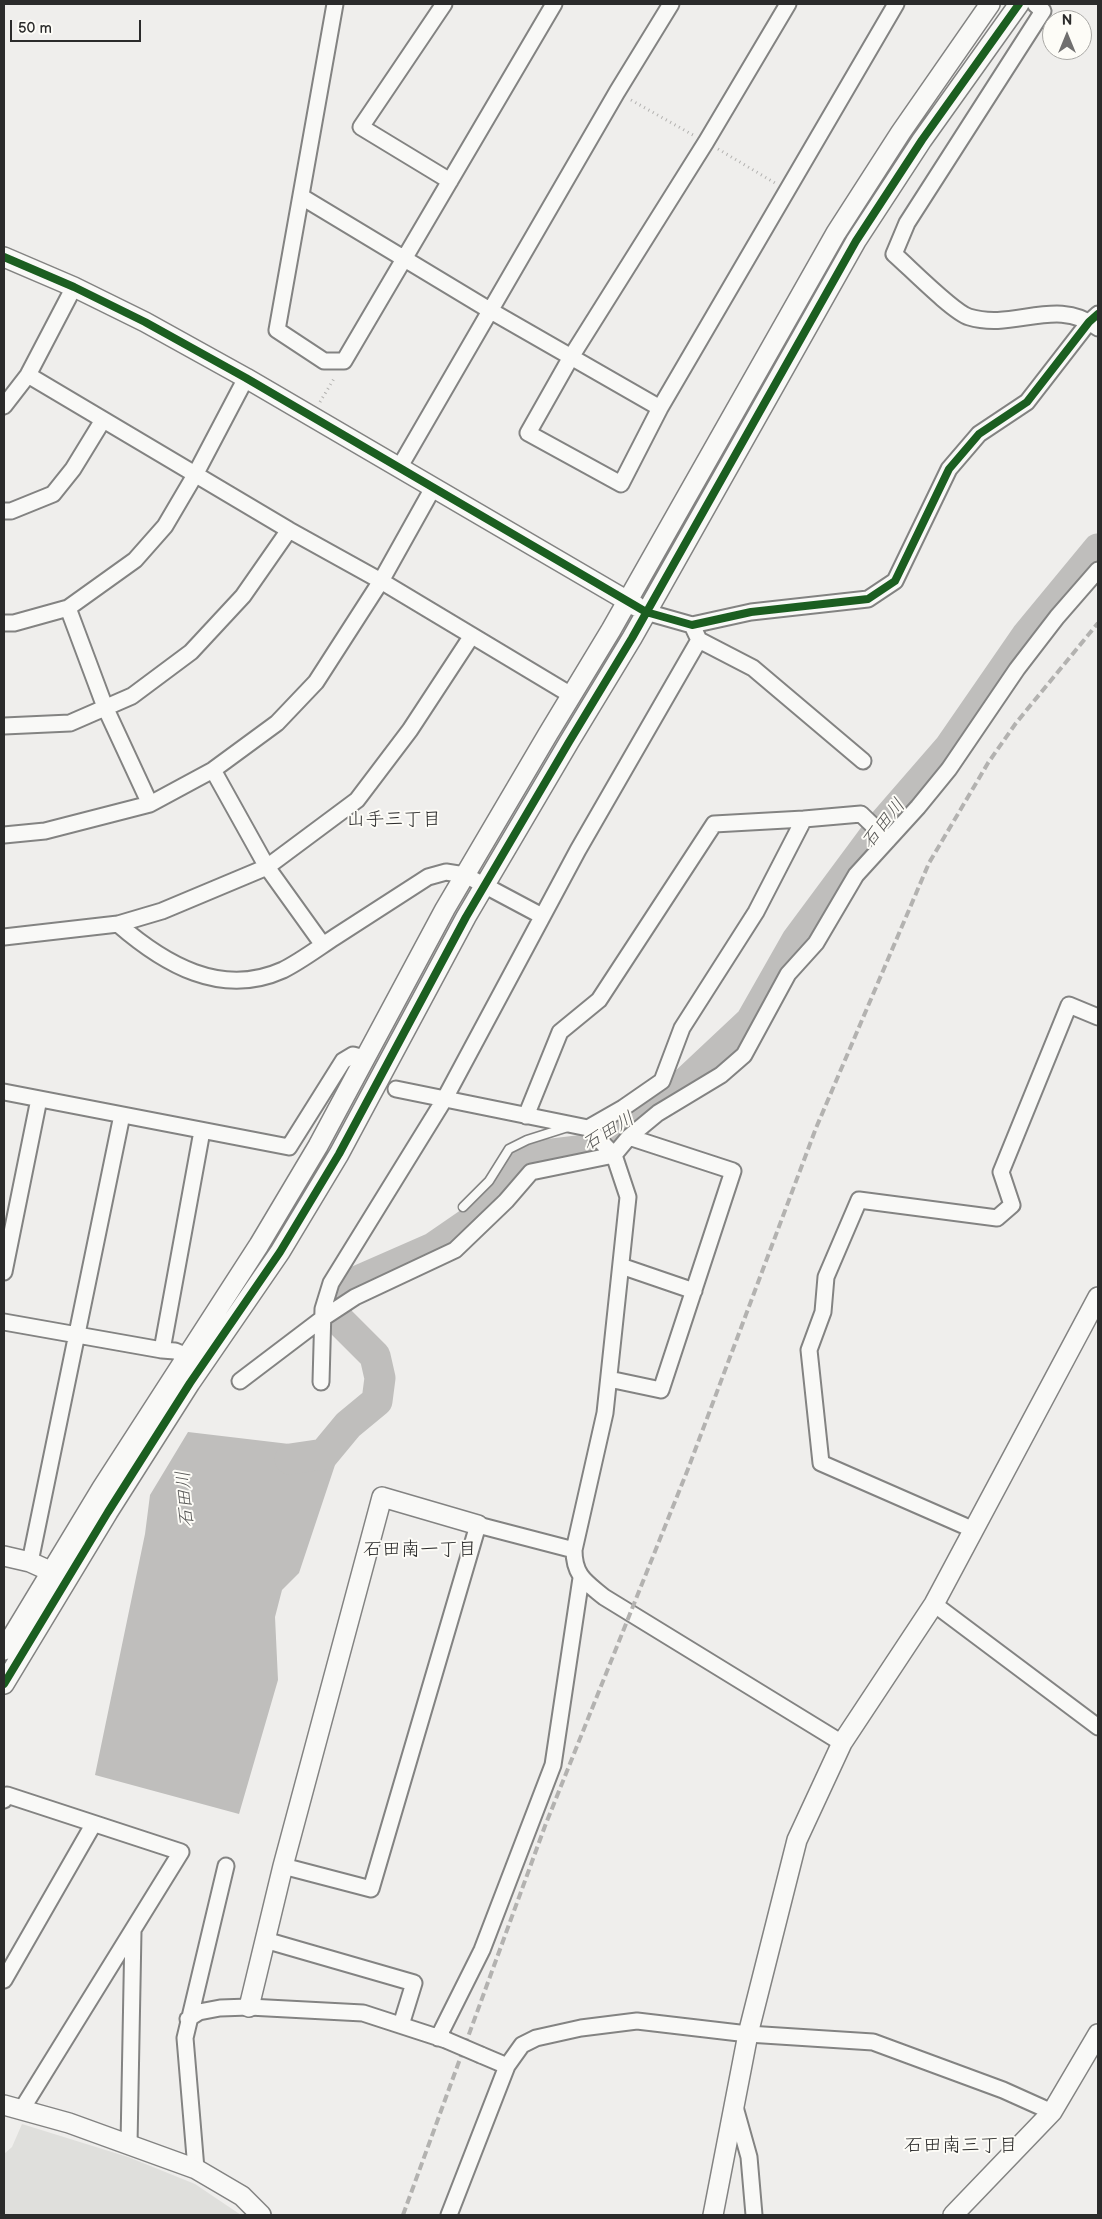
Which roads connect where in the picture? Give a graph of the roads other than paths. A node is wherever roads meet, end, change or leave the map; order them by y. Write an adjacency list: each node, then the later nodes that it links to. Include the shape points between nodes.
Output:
1 (335, 4): 11 (street)
2 (444, 4): 10 (street, via 362,127)
3 (554, 4): 10 (street)
4 (788, 4): 17 (street)
5 (896, 4): 21 (street)
6 (990, 4): 30 (street, via 836,233)
7 (1020, 4): 32 (street, via 922,140 856,241)
8 (1035, 4): 16 (street, via 1043,11 907,223 894,254 968,317 1006,321 1045,313)
9 (667, 5): 15 (street)
10 (450, 181): 13 (street)
11 (302, 197): 13 (street); 13 (street, via 277,330 324,361 344,361)
12 (4, 257): 14 (street)
13 (404, 259): 15 (street)
14 (74, 287): 18 (street); 19 (street)
15 (491, 311): 17 (street); 23 (street)
16 (1095, 321): 34 (street, via 1027,402 979,434 950,469 895,582 868,599 750,612)
17 (571, 357): 21 (street); 21 (street, via 528,432 621,484)
18 (28, 375): 20 (street); 22 (street)
19 (246, 378): 23 (street); 24 (street)
20 (4, 406)
21 (660, 408)
22 (103, 420): 24 (street); 26 (street, via 73,469 53,494)
23 (399, 468): 25 (street)
24 (195, 475): 27 (street); 31 (street, via 165,526 135,560)
25 (433, 488): 29 (street); 30 (street)
26 (4, 511)
27 (289, 530): 29 (street); 38 (street, via 244,596 192,652 132,696)
28 (1098, 570): 45 (street, via 1017,669 949,769)
29 (381, 581): 35 (street); 41 (street, via 316,682 277,723)
30 (626, 600): 32 (street); 37 (street)
31 (68, 608): 33 (street); 38 (street)
32 (646, 612): 34 (street); 48 (street)
33 (4, 623)
34 (692, 625): 36 (street)
35 (471, 637): 37 (street); 46 (street, via 410,730 357,800)
36 (699, 640): 40 (street, via 753,668); 49 (street)
37 (571, 695): 47 (street)
38 (104, 708): 39 (street, via 70,723); 42 (street)
39 (4, 726)
40 (863, 761)
41 (213, 770): 42 (street); 46 (street)
42 (150, 804): 44 (street, via 45,831)
43 (804, 819): 45 (street, via 861,814); 55 (street, via 756,912 682,1028); 62 (street, via 714,824 599,1000 560,1032)
44 (4, 834)
45 (888, 840): 60 (street, via 856,875 816,943 788,974 744,1055 721,1075)
46 (267, 867): 50 (street, via 162,911); 52 (street)
47 (465, 875): 48 (street); 52 (street, via 446,872 428,877); 54 (street)
48 (485, 885): 49 (street); 87 (street, via 339,1154 280,1252 190,1383 108,1512)
49 (542, 916): 59 (street)
50 (118, 924): 51 (street); 52 (street, via 176,966 206,978 244,980 276,972)
51 (4, 937)
52 (323, 945)
53 (1098, 1017): 81 (street, via 1069,1005 1001,1172 1012,1205 997,1218 859,1200 826,1277 823,1312 809,1350 821,1463)
54 (364, 1058): 64 (street, via 352,1056 343,1061 289,1147); 76 (street, via 318,1146)
55 (662, 1081): 60 (street); 63 (street, via 623,1108)
56 (396, 1089): 59 (street)
57 (4, 1092): 58 (street)
58 (39, 1099): 61 (street); 69 (street)
59 (444, 1100): 62 (street); 72 (street, via 331,1283)
60 (658, 1113): 65 (street)
61 (122, 1115): 64 (street); 74 (street)
62 (526, 1116): 63 (street)
63 (581, 1126): 66 (street); 67 (lane, via 527,1140 509,1149 489,1181)
64 (202, 1131): 75 (street)
65 (629, 1137): 66 (street); 70 (street, via 733,1171)
66 (614, 1155): 68 (street, via 628,1197); 72 (street, via 531,1172 455,1250 355,1297)
67 (463, 1207)
68 (621, 1266): 70 (street); 77 (street)
69 (4, 1272)
70 (694, 1291): 77 (street, via 661,1390)
71 (1098, 1297): 81 (street)
72 (323, 1318): 78 (street); 79 (street)
73 (4, 1322): 74 (street)
74 (77, 1334): 75 (street); 84 (street)
75 (162, 1350): 76 (street)
76 (187, 1356): 85 (street)
77 (609, 1379): 82 (street, via 605,1413)
78 (240, 1381)
79 (321, 1382)
80 (478, 1525): 82 (street); 96 (street, via 372,1889); 96 (street, via 382,1497)
81 (974, 1530): 88 (street)
82 (574, 1550): 86 (street)
83 (4, 1556): 84 (street)
84 (30, 1562): 85 (street)
85 (51, 1570): 87 (street); 89 (street)
86 (580, 1578): 92 (street, via 604,1597); 105 (street, via 553,1766 482,1950)
87 (69, 1580): 90 (street)
88 (934, 1604): 91 (street); 92 (street)
89 (4, 1650)
90 (4, 1684)
91 (1098, 1727)
92 (842, 1743): 103 (street, via 797,1840)
93 (4, 1800): 94 (street, via 7,1796)
94 (93, 1824): 97 (street, via 181,1852); 99 (street)
95 (226, 1866): 101 (street)
96 (283, 1866): 98 (street)
97 (133, 1929): 109 (street); 111 (street)
98 (265, 1940): 100 (street); 102 (street, via 414,1982)
99 (4, 1980)
100 (249, 2007): 101 (street, via 198,2012); 102 (street, via 363,2013)
101 (188, 2019): 112 (street, via 185,2038)
102 (401, 2025): 105 (street)
103 (748, 2034): 106 (street, via 637,2021 605,2024 536,2038 522,2045); 108 (street); 110 (street, via 873,2042 1003,2090)
104 (1098, 2034): 110 (street)
105 (442, 2039): 106 (street, bridge)
106 (508, 2066): 114 (street)
107 (4, 2105): 109 (street)
108 (734, 2105): 115 (street); 116 (street, via 749,2157)
109 (22, 2109): 111 (street)
110 (1052, 2112): 117 (street)
111 (129, 2144): 112 (street)
112 (196, 2169): 113 (street, via 242,2196)
113 (261, 2215)
114 (449, 2215)
115 (713, 2215)
116 (754, 2215)
117 (953, 2215)

